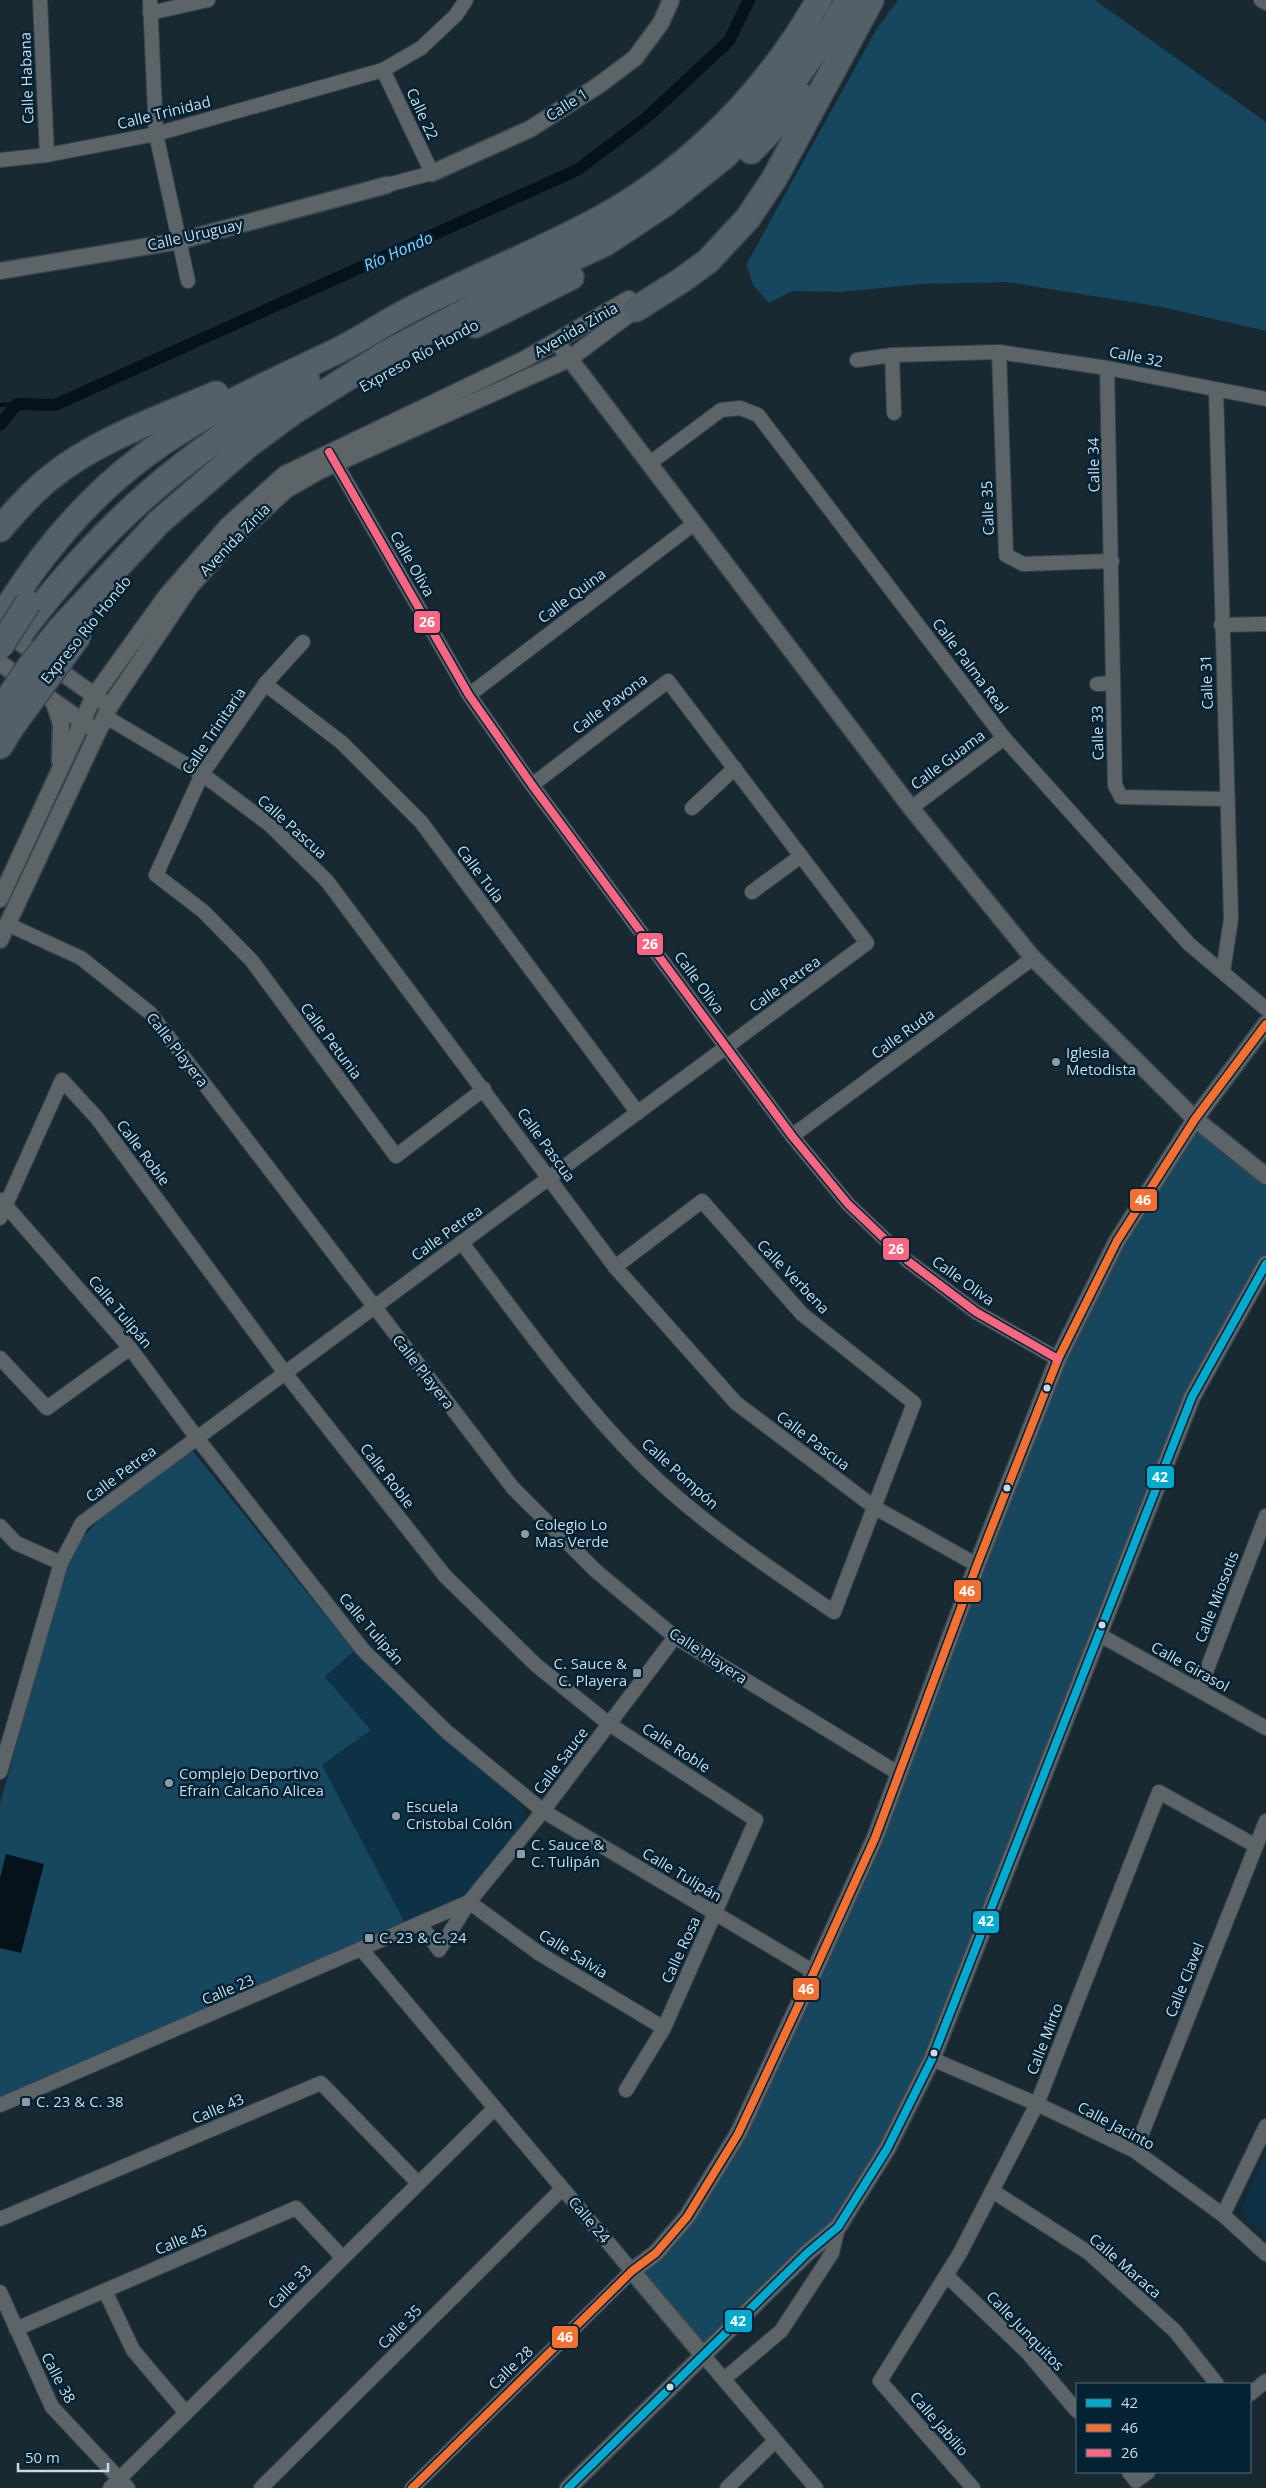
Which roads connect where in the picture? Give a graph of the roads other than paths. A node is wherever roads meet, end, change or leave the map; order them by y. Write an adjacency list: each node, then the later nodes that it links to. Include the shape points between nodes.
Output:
1 (40, 0): 15 (street, Calle Habana)
2 (208, 0): 12 (street)
3 (466, 0): 13 (street, Calle Trinidad, via 456,16 421,48)
4 (671, 0): 17 (street, Calle 1, via 661,23 635,58 598,85 530,129)
5 (819, 0): 23 (highway, via 781,61 755,93 674,169 604,216)
6 (836, 0): 30 (highway, via 788,75 690,174 598,233)
7 (848, 0): 31 (highway, via 794,80 726,155 666,203 604,244 519,283)
8 (860, 0): 45 (highway, Expreso Río Hondo, via 804,89 777,124 709,188 610,257 410,359 281,440 167,537 98,610)
9 (871, 0): 22 (highway, via 774,179 748,218 708,260 682,280)
10 (1261, 0): 11 (street)
11 (1266, 3)
12 (150, 6): 14 (street)
13 (383, 70): 14 (street, Calle Trinidad); 17 (street, Calle 22)
14 (156, 134): 15 (street, Calle Trinidad); 19 (street)
15 (46, 155): 16 (street, Calle Trinidad)
16 (0, 160)
17 (432, 173): 18 (street)
18 (387, 185): 19 (street, Calle Uruguay)
19 (179, 241): 20 (street, Calle Uruguay); 21 (street)
20 (0, 271)
21 (188, 281)
22 (633, 304): 24 (street, Avenida Zinia); 27 (street, Avenida Zinia)
23 (408, 311): 37 (highway, via 360,328 98,448 52,476); 41 (highway, via 339,350 213,411 144,456 66,529)
24 (556, 342): 27 (street); 35 (street, Avenida Zinia)
25 (999, 352): 26 (street, Calle 32); 29 (street, Calle 32); 40 (street, Calle 35, via 1006,555 1023,564)
26 (892, 355): 28 (street, Calle 32); 34 (street)
27 (570, 359): 35 (street, Avenida Zinia); 36 (street)
28 (857, 360)
29 (1107, 368): 32 (street, Calle 32); 40 (street, Calle 34)
30 (320, 372): 41 (highway, via 270,393 210,427 144,474 102,512); 46 (highway, via 225,435 151,491 115,524)
31 (353, 372): 45 (highway, via 247,446 158,522); 46 (highway, via 309,392 228,443 164,497 86,578)
32 (1216, 390): 33 (street, Calle 32); 44 (street, Calle 31)
33 (1266, 399)
34 (894, 413)
35 (332, 458): 49 (street, Avenida Zinia, via 285,474 228,525 167,595); 54 (street, Calle Oliva); 57 (street, Avenida Zinia, via 286,490 236,536 190,588)
36 (650, 463): 38 (street); 61 (street, Calle Palma Real, via 721,410 740,408 758,415)
37 (9, 512): 39 (highway)
38 (695, 523): 54 (street, Calle Quina); 68 (street)
39 (0, 528)
40 (1112, 561): 51 (street, Calle 33)
41 (23, 597): 42 (highway); 46 (highway, bridge)
42 (0, 620)
43 (1266, 624): 44 (street)
44 (1222, 625): 66 (street, Calle 31)
45 (69, 632): 59 (highway, Expreso Río Hondo, bridge)
46 (11, 641): 50 (street)
47 (303, 642): 52 (street, Calle Trinitaria)
48 (0, 663): 56 (street)
49 (118, 663): 50 (street, via 96,680); 55 (street, Avenida Zinia)
50 (71, 680): 55 (street)
51 (1113, 683): 53 (street); 66 (street, Calle 33, via 1115,785 1121,797)
52 (265, 684): 63 (street, Calle Trinitaria); 82 (street, Calle Tula, via 341,742 421,822)
53 (1098, 684)
54 (469, 695): 65 (street, Calle Oliva)
55 (94, 696): 57 (street); 58 (street, Avenida Zinia)
56 (54, 702): 58 (street); 64 (street, via 62,738)
57 (112, 713): 60 (street, Avenida Zinia); 63 (street, Calle Pascua)
58 (81, 722): 60 (street); 64 (street, Avenida Zinia)
59 (4, 727)
60 (98, 732): 73 (street, Avenida Zinia)
61 (1004, 738): 68 (street, Calle Guama); 77 (street, Calle Palma Real, via 1189,944)
62 (735, 768): 65 (street, Calle Pavona, via 668,680); 67 (street); 69 (street, Calle Pavona)
63 (202, 774): 70 (street, Calle Trinitaria); 81 (street, Calle Pascua, via 270,825 327,881)
64 (56, 779): 72 (street, Avenida Zinia)
65 (532, 784): 80 (street, Calle Oliva)
66 (1227, 799): 77 (street, Calle 31, via 1231,919)
67 (692, 808)
68 (911, 808): 76 (street)
69 (801, 856): 71 (street); 75 (street, Calle Pavona)
70 (156, 875): 81 (street, Calle Petunia, via 203,911 252,961 396,1156)
71 (752, 892)
72 (0, 899)
73 (4, 922): 74 (street, Avenida Zinia); 92 (street, Calle Playera, via 81,958 150,1013)
74 (0, 940)
75 (867, 943): 80 (street, Calle Petrea)
76 (1033, 958): 83 (street); 84 (street, Calle Ruda)
77 (1223, 972): 78 (street, Calle Palma Real)
78 (1266, 1009)
79 (1266, 1024): 83 (street)
80 (726, 1048): 82 (street, Calle Petrea); 84 (street, Calle Oliva)
81 (484, 1089): 86 (street, Calle Pascua)
82 (638, 1113): 86 (street, Calle Petrea)
83 (1196, 1119): 85 (street); 95 (street, via 1117,1241)
84 (792, 1136): 95 (street, Calle Oliva, via 848,1204 908,1261 976,1312)
85 (1266, 1176)
86 (550, 1178): 89 (street, Calle Petrea); 91 (street, Calle Pascua)
87 (3, 1202): 88 (street); 93 (street, Calle Tulipán); 96 (street, Calle Roble, via 62,1080 97,1118)
88 (0, 1218)
89 (462, 1243): 92 (street, Calle Petrea); 98 (street, Calle Pompón, via 574,1391 641,1464 732,1542 834,1612)
90 (1266, 1264): 103 (street, via 1192,1397)
91 (615, 1267): 98 (street, Calle Pascua, via 736,1403); 98 (street, Calle Verbena, via 702,1201 802,1314 914,1403)
92 (373, 1308): 96 (street, Calle Petrea); 104 (street, Calle Playera, via 513,1488 596,1572)
93 (130, 1348): 94 (street, via 47,1408); 97 (street, Calle Tulipán)
94 (0, 1358)
95 (1058, 1359): 102 (street)
96 (285, 1373): 97 (street, Calle Petrea); 106 (street, Calle Roble, via 445,1576 536,1665)
97 (197, 1438): 101 (street, Calle Petrea, via 82,1523); 110 (street, Calle Tulipán, via 363,1650 447,1732)
98 (874, 1507): 102 (street, Calle Pascua)
99 (1266, 1516): 105 (street, Calle Miosotis)
100 (0, 1526): 101 (street, via 16,1544)
101 (61, 1563): 108 (street, Calle Petrea)
102 (977, 1565): 109 (street)
103 (1098, 1634): 105 (street, Calle Girasol); 120 (street)
104 (675, 1637): 106 (street, Calle Sauce); 109 (street, Calle Playera)
105 (1199, 1690): 107 (street, Calle Girasol)
106 (609, 1724): 110 (street, Calle Sauce); 111 (street, Calle Roble)
107 (1266, 1728)
108 (0, 1772)
109 (898, 1773): 118 (street, via 875,1838)
110 (543, 1811): 114 (street, Calle Sauce); 115 (street, Calle Tulipán)
111 (756, 1820): 115 (street, Calle Rosa)
112 (1266, 1821): 113 (street, Calle Clavel)
113 (1256, 1846): 122 (street, Calle Mirto, via 1159,1792); 126 (street, Calle Clavel)
114 (469, 1902): 116 (street, Calle 23); 116 (street, Calle Sauce, via 439,1950); 119 (street, Calle Salvia, via 540,1954)
115 (716, 1913): 118 (street, Calle Tulipán); 119 (street, Calle Rosa)
116 (421, 1925): 117 (street, Calle 23)
117 (362, 1950): 123 (street, Calle 23); 124 (street, Calle 24)
118 (814, 1972): 135 (street, via 733,2142 687,2217 656,2253)
119 (664, 2028): 121 (street, Calle Rosa)
120 (932, 2059): 122 (street, Calle Jacinto); 132 (street, via 887,2149)
121 (626, 2090)
122 (1037, 2104): 126 (street, Calle Jacinto); 129 (street, Calle Mirto)
123 (0, 2105)
124 (494, 2109): 127 (street, Calle 33); 128 (street, Calle 24)
125 (1266, 2126): 130 (street)
126 (1134, 2151): 130 (street, Calle Jacinto)
127 (418, 2183): 131 (street, Calle 43, via 321,2083); 134 (street, Calle 33)
128 (562, 2189): 135 (street, Calle 24); 152 (street, Calle 35)
129 (994, 2192): 136 (street, Calle Mirto); 144 (street, Calle Maraca, via 1089,2253 1175,2331)
130 (1223, 2215): 133 (street, Calle Jacinto)
131 (0, 2219)
132 (838, 2227): 140 (street); 141 (street, via 832,2253 781,2331)
133 (1266, 2254)
134 (342, 2258): 137 (street, Calle 45, via 296,2208); 147 (street, Calle 33)
135 (632, 2271): 140 (street, Calle 24); 153 (street, Calle 28)
136 (946, 2276): 142 (street, Calle Mirto); 146 (street, Calle Junquitos, via 1027,2352)
137 (105, 2291): 139 (street, Calle 45); 147 (street, via 134,2350)
138 (0, 2292): 139 (street, Calle 38)
139 (16, 2329): 151 (street, Calle 38, via 52,2407)
140 (703, 2355): 141 (street, Calle 24); 154 (street)
141 (724, 2379): 148 (street, Calle 24)
142 (880, 2381): 157 (street, Calle Jabilio)
143 (1266, 2381): 145 (street)
144 (1216, 2383)
145 (1251, 2393)
146 (1076, 2410)
147 (186, 2412): 151 (street, Calle 33)
148 (776, 2441): 155 (street); 156 (street, Calle 24)
149 (1130, 2473): 150 (street, via 1136,2480)
150 (1146, 2473)
151 (119, 2485)
152 (261, 2488)
153 (412, 2488)
154 (568, 2488)
155 (727, 2488)
156 (816, 2488)
157 (973, 2488)

